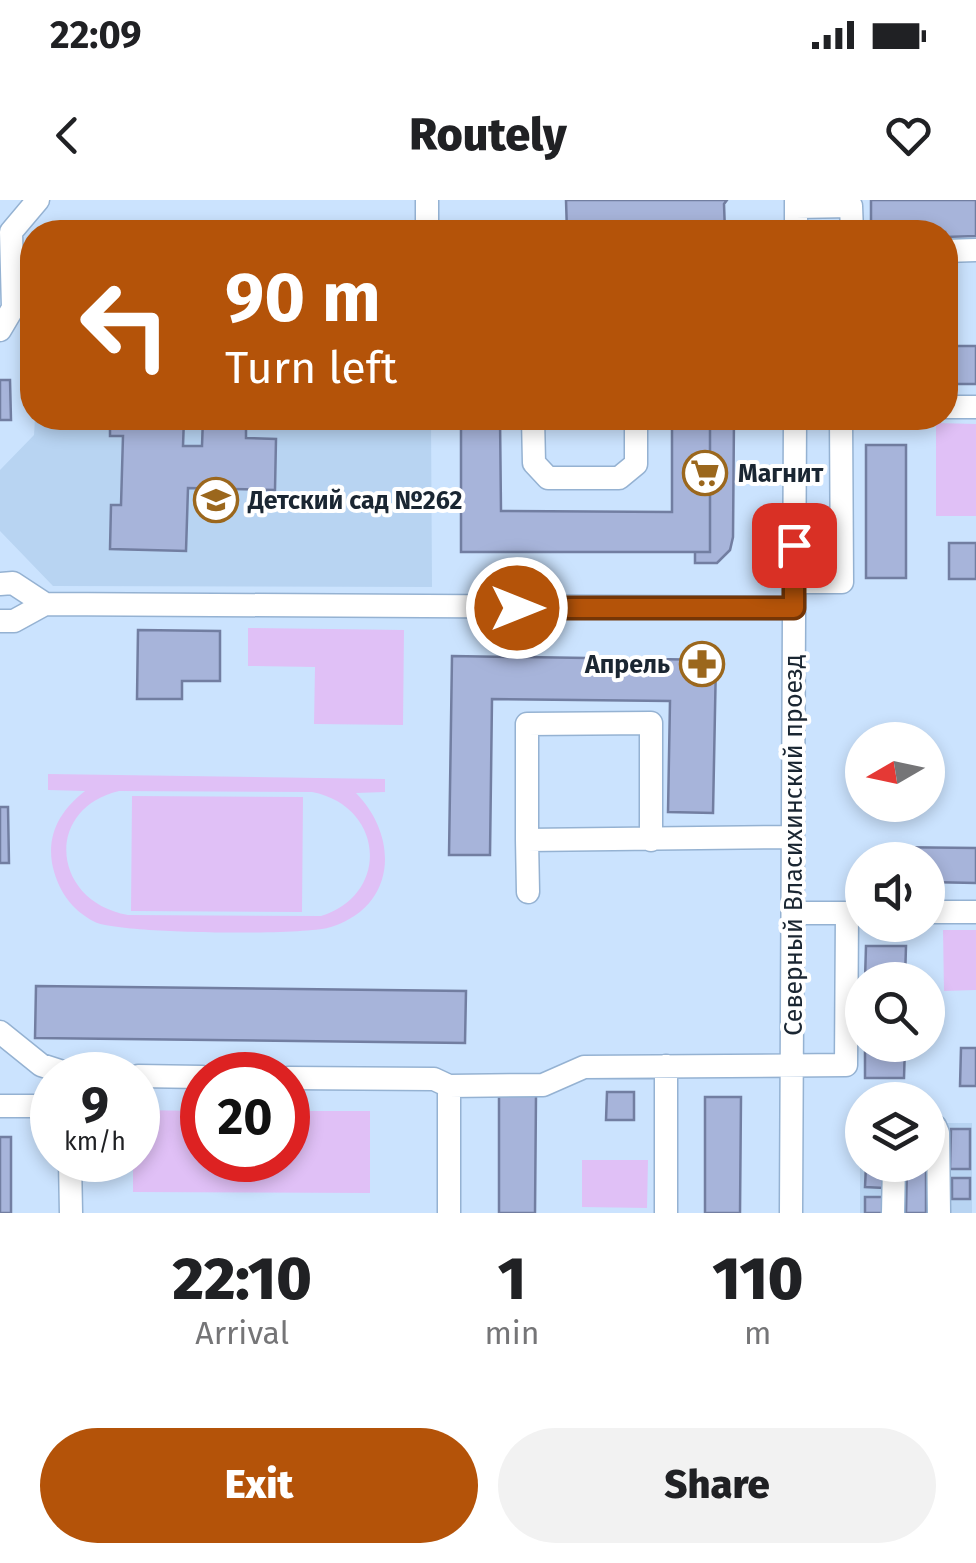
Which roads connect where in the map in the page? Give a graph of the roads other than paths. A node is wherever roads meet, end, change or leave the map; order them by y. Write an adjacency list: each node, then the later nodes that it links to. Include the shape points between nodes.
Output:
1 (38, 200): 4 (street)
2 (851, 203): 3 (street)
3 (796, 204)
4 (21, 220)
5 (20, 221): 6 (street, via 11,232 13,308)
6 (0, 330)
7 (533, 430): 8 (street, via 534,463 548,478 618,478 636,464)
8 (636, 430)
9 (795, 430): 11 (street, Северный Власихинский проезд)
10 (841, 430): 11 (street, via 842,582)
11 (794, 582): 14 (street, Северный Власихинский проезд)
12 (0, 584): 13 (street, via 13,582)
13 (45, 604): 14 (street); 15 (street)
14 (794, 608): 16 (street, Северный Власихинский проезд)
15 (0, 621)
16 (793, 836): 18 (street); 22 (street, Северный Власихинский проезд)
17 (527, 840): 18 (street); 18 (street, via 527,724 651,723); 19 (street)
18 (652, 840)
19 (528, 892)
20 (945, 912): 21 (street)
21 (976, 912)
22 (792, 913): 23 (street); 27 (street, Северный Власихинский проезд)
23 (845, 913)
24 (853, 942): 27 (street, via 846,1065)
25 (0, 1032): 26 (street)
26 (30, 1055)
27 (792, 1065): 28 (street); 39 (street, Северный Власихинский проезд)
28 (666, 1066): 30 (street, via 584,1067 543,1085); 38 (street)
29 (310, 1078): 30 (street, via 434,1079)
30 (448, 1086): 37 (street)
31 (0, 1106): 32 (street)
32 (30, 1106)
33 (70, 1182): 36 (street)
34 (894, 1182): 40 (street)
35 (939, 1182): 41 (street)
36 (70, 1213)
37 (449, 1213)
38 (666, 1213)
39 (791, 1213)
40 (894, 1213)
41 (939, 1213)

